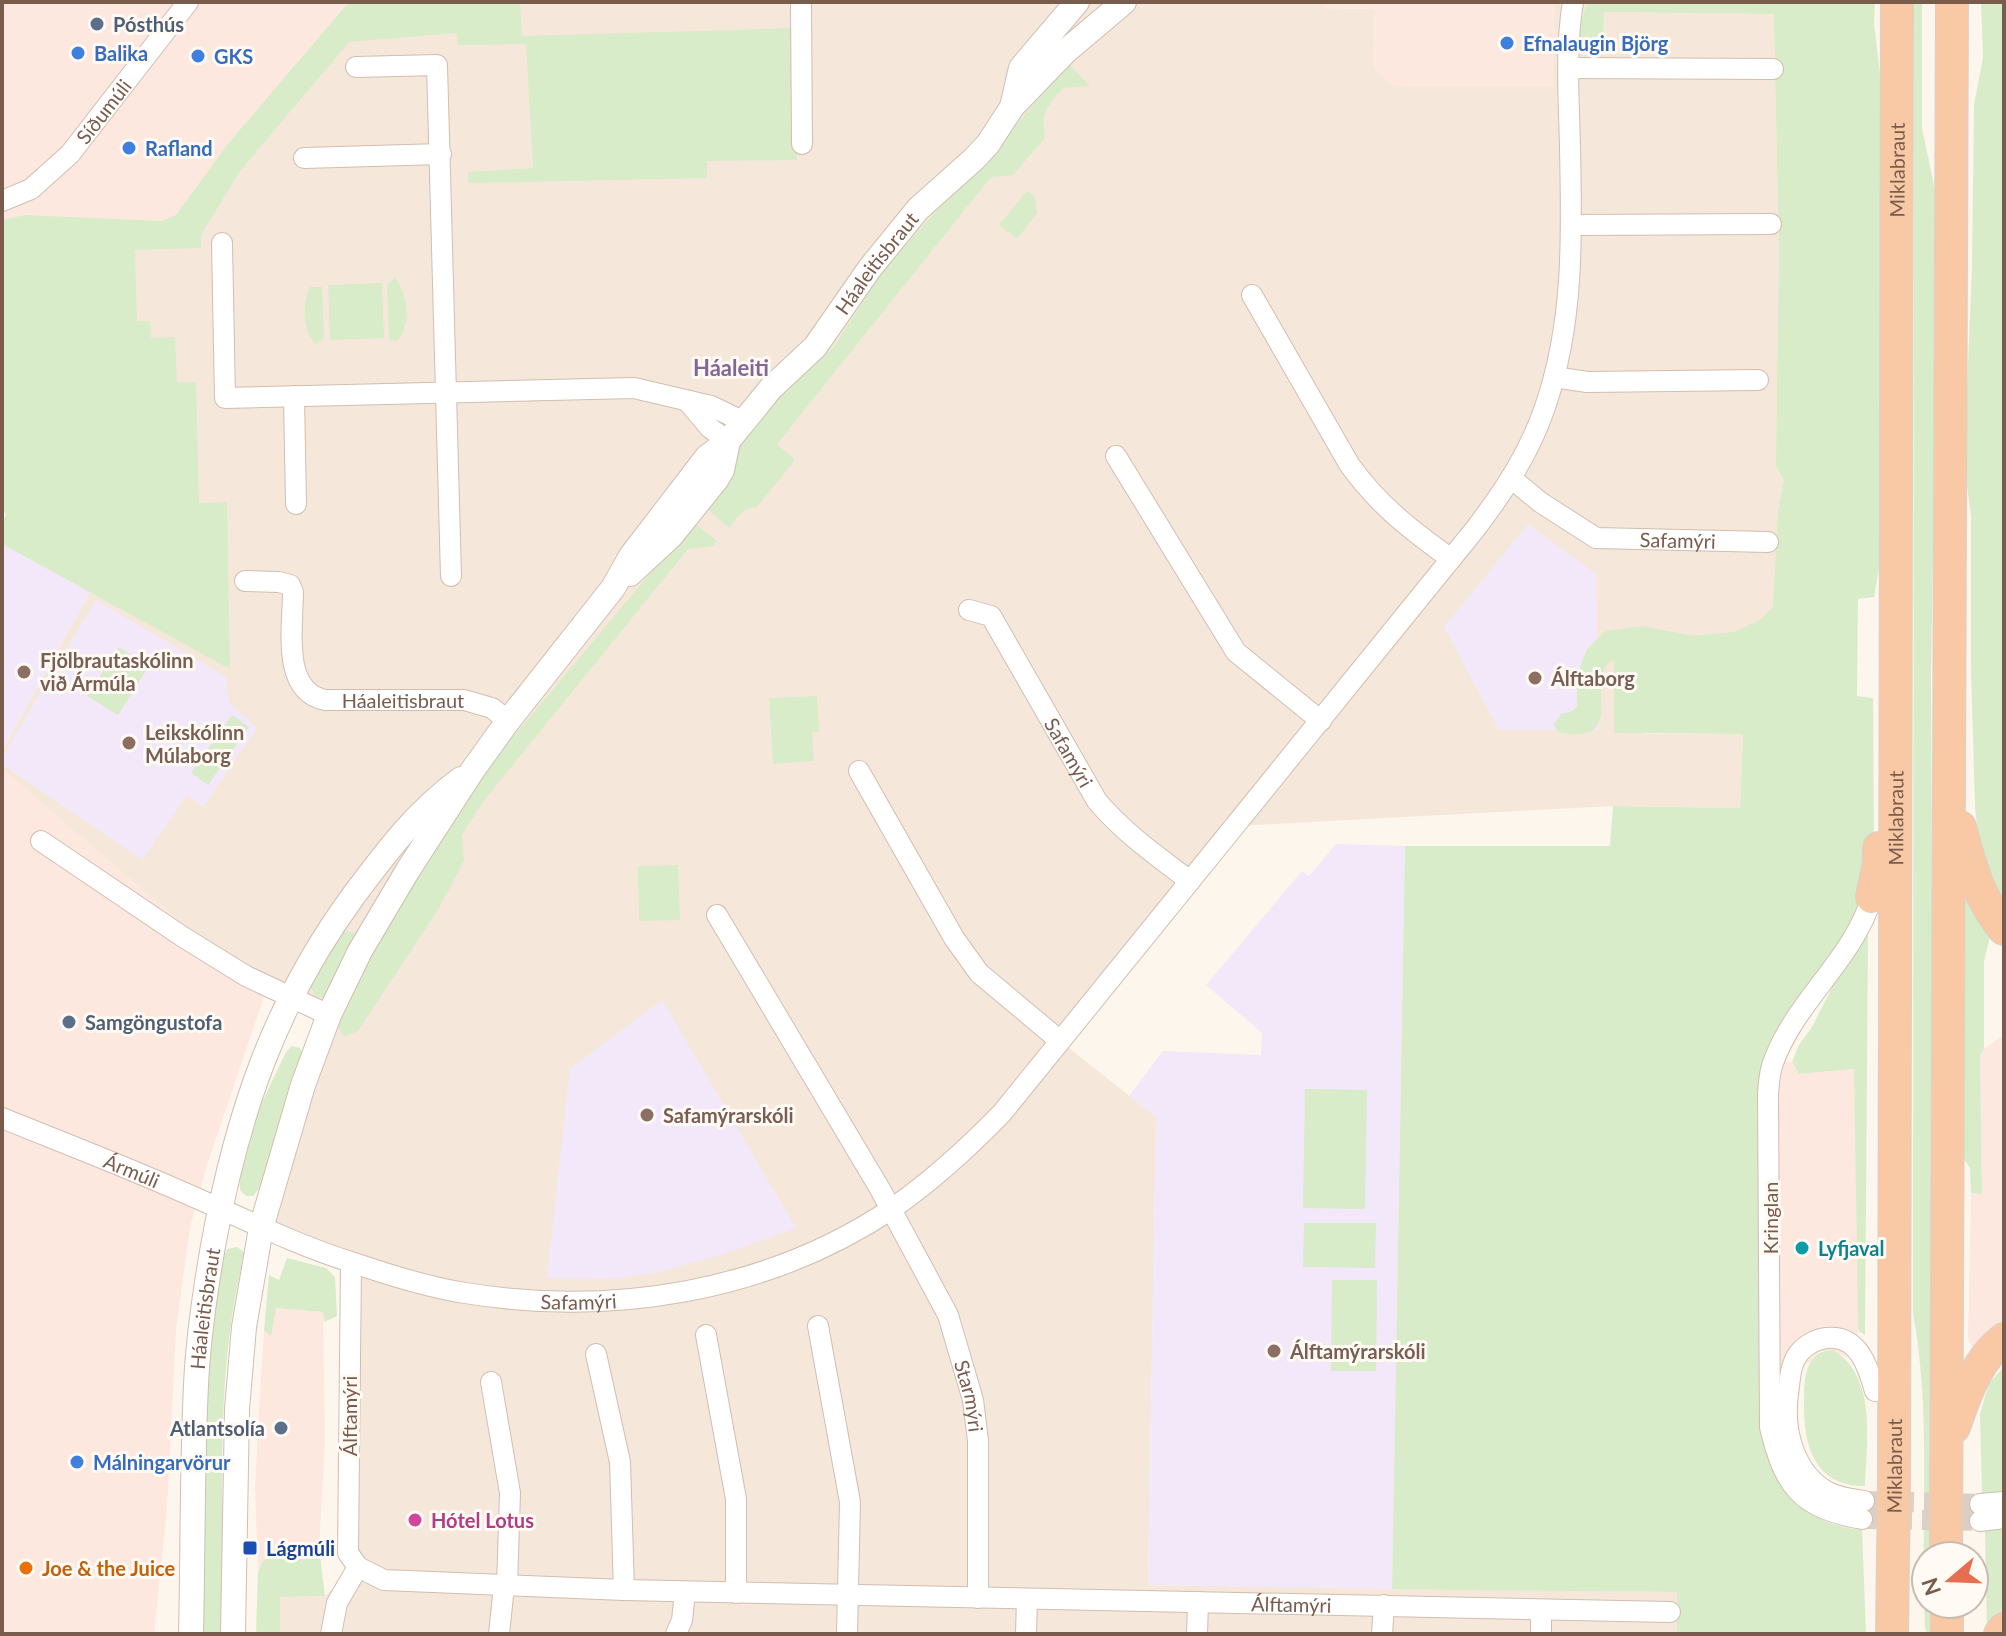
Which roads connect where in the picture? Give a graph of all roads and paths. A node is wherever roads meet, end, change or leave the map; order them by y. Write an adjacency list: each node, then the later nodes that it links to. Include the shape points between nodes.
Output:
1 (188, 2): 15 (street, Síðumúli, via 70,154 31,189)
2 (801, 2): 12 (street)
3 (1077, 2): 11 (street, Háaleitisbraut, via 1021,68)
4 (1573, 2): 9 (street, Safamýri)
5 (1897, 2): 29 (highway, Miklabraut)
6 (1112, 5): 11 (street, Háaleitisbraut)
7 (1953, 5): 38 (highway)
8 (356, 67): 13 (street, via 437,65)
9 (1569, 68): 10 (street); 17 (street, Safamýri)
10 (1773, 69)
11 (1012, 107): 24 (street, Háaleitisbraut, via 988,144 918,209 815,347)
12 (802, 144)
13 (441, 154): 14 (street); 22 (street)
14 (304, 158)
15 (2, 201)
16 (1771, 224): 17 (street)
17 (1572, 225): 20 (street, Safamýri, via 1566,317)
18 (222, 243): 23 (street, via 225,398)
19 (1252, 295): 30 (street, via 1366,488)
20 (1554, 377): 21 (street, via 1587,382); 26 (street, Safamýri, via 1536,430)
21 (1758, 380)
22 (448, 392): 23 (street); 24 (street, via 634,388 689,403 710,428); 31 (street)
23 (294, 396): 27 (street)
24 (735, 431): 34 (street, Háaleitisbraut, via 722,470 696,507 613,588)
25 (1116, 456): 35 (street, via 1236,652)
26 (1511, 478): 28 (street, Safamýri, via 1596,538); 30 (street, Safamýri)
27 (296, 504)
28 (1768, 542)
29 (1896, 555): 41 (highway, via 1879,623 1879,863); 59 (highway, Miklabraut)
30 (1451, 559): 35 (street, Safamýri)
31 (451, 576)
32 (245, 581): 34 (street, Háaleitisbraut, via 290,585 294,673 312,696 464,700 492,708)
33 (969, 610): 40 (street, Safamýri, via 991,616 1097,801 1128,834)
34 (508, 721): 36 (street, Háaleitisbraut)
35 (1321, 721): 40 (street, Safamýri)
36 (472, 771): 44 (street, Háaleitisbraut, via 409,824 334,923); 45 (street, Háaleitisbraut, via 392,894)
37 (859, 771): 46 (street, via 979,973)
38 (1950, 789): 43 (highway, via 1976,886); 58 (highway)
39 (41, 841): 44 (street, via 183,937)
40 (1190, 881): 46 (street, Safamýri)
41 (1872, 897): 57 (street, Kringlan, via 1848,946 1787,1032 1771,1066 1768,1094 1770,1427 1777,1456 1795,1489 1835,1514 1863,1510 1826,1491 1799,1463 1788,1430 1792,1368 1806,1346 1838,1338 1861,1354)
42 (717, 915): 49 (street)
43 (2004, 929)
44 (291, 997): 45 (street); 48 (street, Háaleitisbraut, via 248,1100)
45 (329, 1015): 50 (street, Háaleitisbraut, via 293,1114)
46 (1059, 1040): 49 (street, Safamýri, via 970,1146)
47 (2, 1118): 48 (street, Ármúli)
48 (220, 1209): 50 (street, Ármúli); 76 (street, Háaleitisbraut, via 196,1383)
49 (891, 1209): 51 (street, Safamýri, via 814,1251 751,1275 672,1294 610,1301 534,1301 462,1293); 69 (street, Starmýri, via 948,1315 973,1400)
50 (261, 1228): 51 (street, Safamýri); 77 (street, Háaleitisbraut, via 240,1368)
51 (351, 1263): 63 (street, Álftamýri, via 348,1553)
52 (818, 1326): 68 (street, via 850,1502)
53 (706, 1335): 67 (street, via 736,1499)
54 (2004, 1339): 58 (highway, via 1967,1388)
55 (596, 1354): 65 (street, via 620,1462)
56 (491, 1382): 64 (street, via 510,1493)
57 (1875, 1391): 59 (highway, via 1877,1432)
58 (1945, 1453): 62 (highway)
59 (1894, 1481): 86 (highway, Miklabraut)
60 (2004, 1502): 61 (street, via 1980,1513)
61 (2004, 1518)
62 (1946, 1540)
63 (358, 1567): 64 (street, Álftamýri, via 384,1580); 78 (street, via 337,1603)
64 (505, 1586): 65 (street, Álftamýri); 79 (street)
65 (624, 1590): 66 (street, Álftamýri)
66 (685, 1592): 67 (street, Álftamýri); 80 (street)
67 (736, 1593): 68 (street, Álftamýri)
68 (848, 1595): 69 (street, Álftamýri); 81 (street)
69 (978, 1598): 70 (street, Álftamýri)
70 (1027, 1599): 71 (street, Álftamýri); 82 (street)
71 (1198, 1602): 72 (street, Álftamýri); 83 (street)
72 (1384, 1605): 73 (street, Álftamýri); 84 (street)
73 (1541, 1610): 74 (street, Álftamýri); 85 (street)
74 (1670, 1612)
75 (2004, 1629): 87 (highway)
76 (191, 1634)
77 (233, 1634)
78 (331, 1634)
79 (499, 1634)
80 (676, 1634)
81 (847, 1634)
82 (1026, 1634)
83 (1197, 1634)
84 (1382, 1634)
85 (1541, 1634)
86 (1892, 1634)
87 (2000, 1634)

